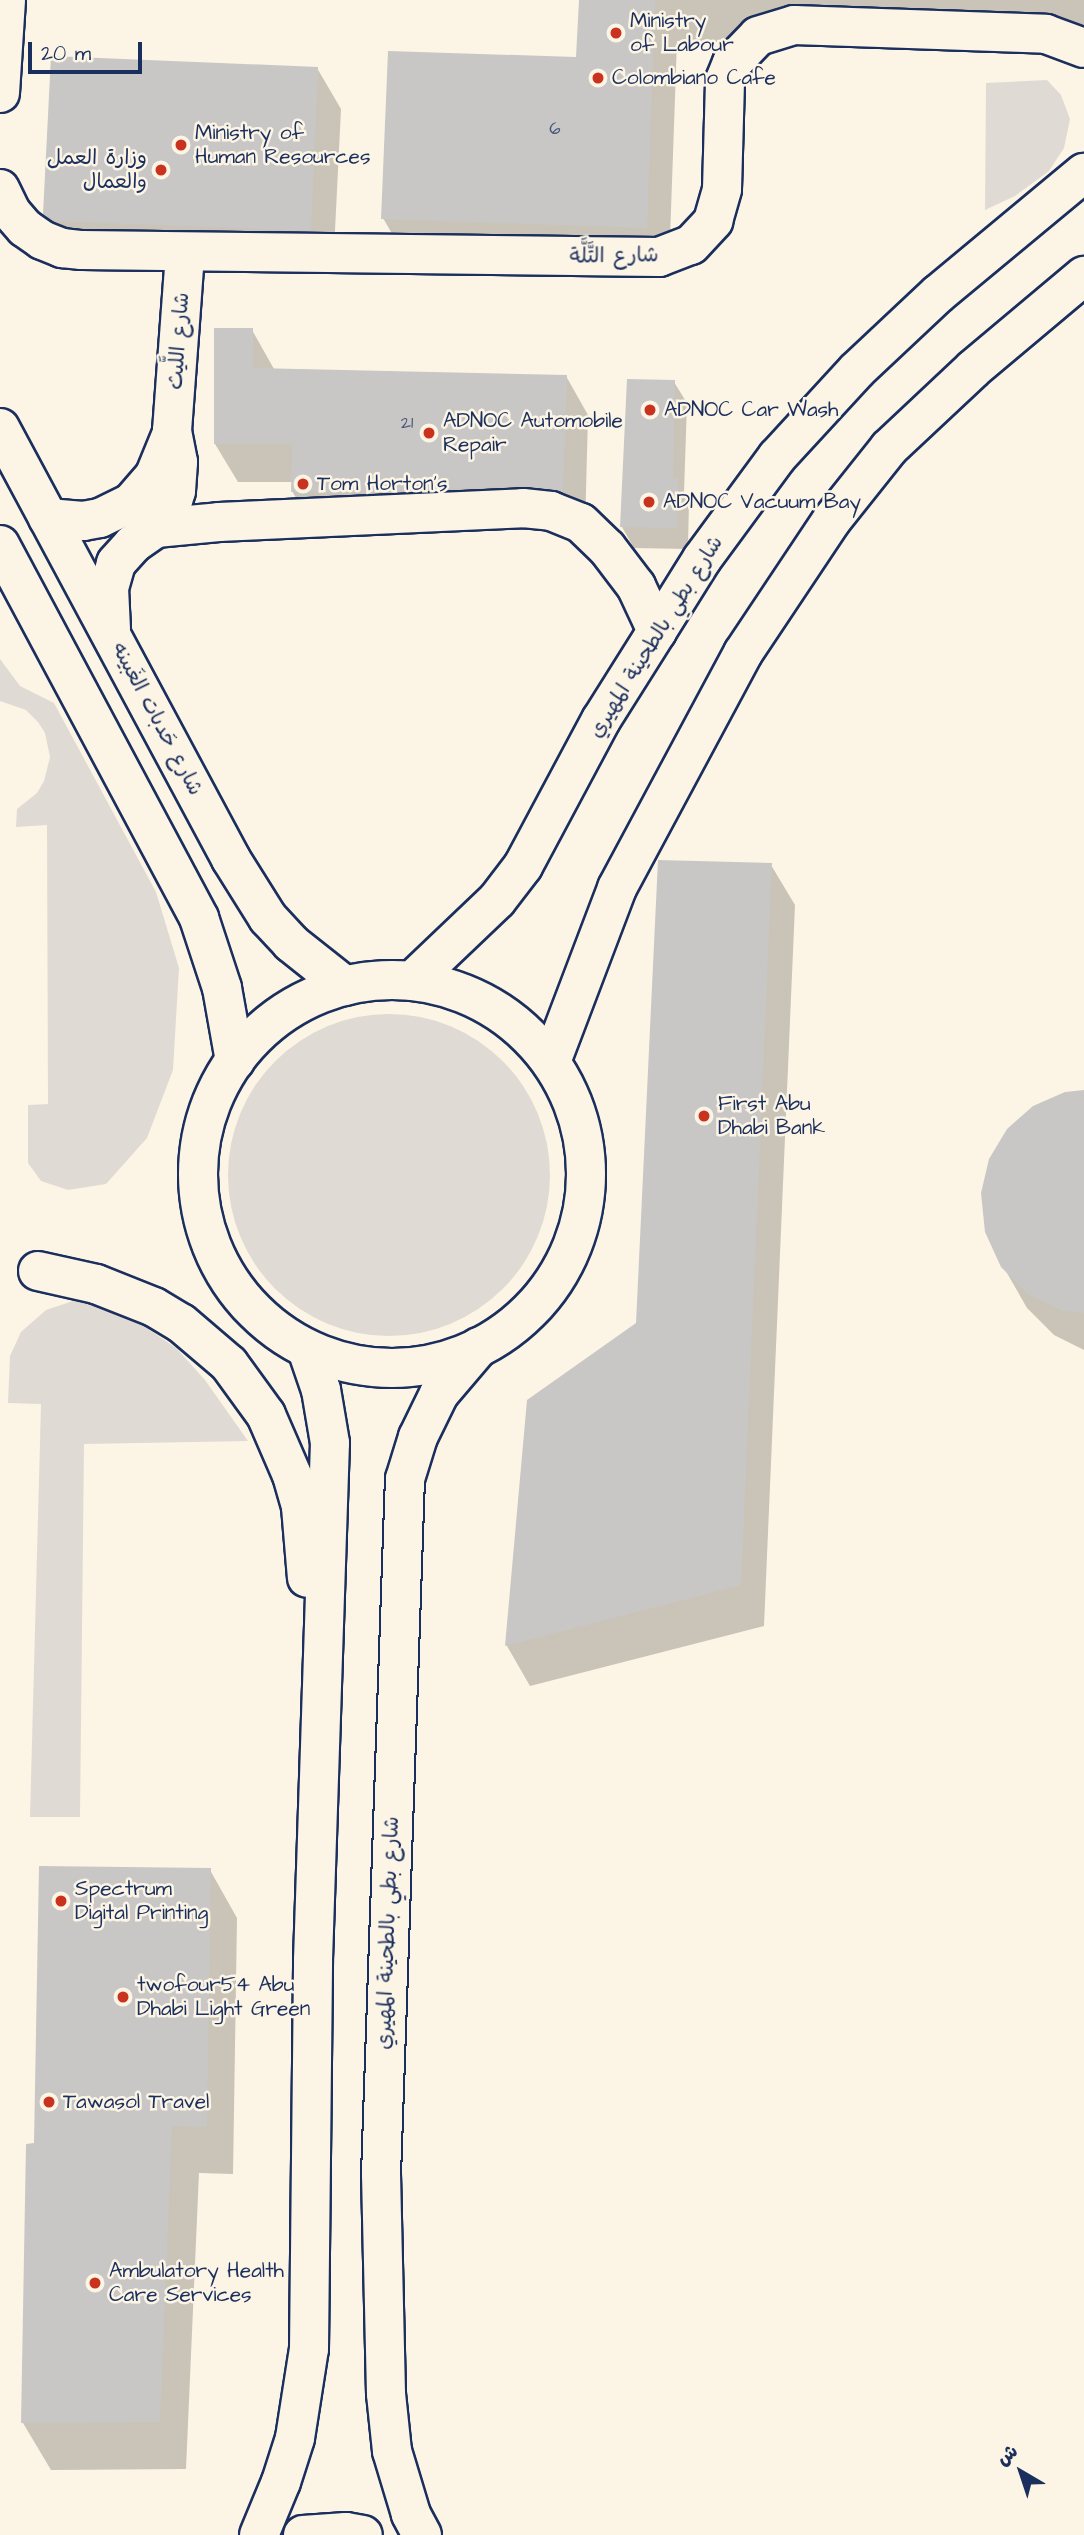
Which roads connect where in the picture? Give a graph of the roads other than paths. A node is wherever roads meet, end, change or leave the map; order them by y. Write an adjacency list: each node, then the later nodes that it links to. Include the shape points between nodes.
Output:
1 (6, 0): 3 (street)
2 (1084, 48): 6 (street, شارع التَّلَّة, via 1046,34 793,25 758,36 732,63 725,80 722,189 716,213 691,245 667,255)
3 (0, 93)
4 (1083, 172): 13 (street, شارع بطي بالطحينة المهيري, via 938,294 858,370 778,457 702,559)
5 (0, 189): 6 (street, شارع التَّلَّة, via 25,228 62,248)
6 (186, 251): 9 (street, شارع اللَّيث)
7 (1084, 276): 18 (street, via 972,369 889,448 831,521 743,653 617,888)
8 (0, 428): 10 (street, شارع حَدبات الغَبينه)
9 (173, 431): 10 (street, شارع اللَّيث, via 153,477 131,503 83,522); 11 (street, شارع اللَّيث, via 177,491)
10 (48, 519): 14 (street, شارع حَدبات الغَبينه)
11 (156, 528): 13 (street, via 510,508 551,511 581,523 607,548 636,586); 14 (street, شارع اللَّيث, via 124,553 111,576)
12 (0, 545): 17 (street, via 198,918 222,988)
13 (657, 631): 15 (street, شارع بطي بالطحينة المهيري, via 601,720 523,866 497,900)
14 (112, 636): 16 (street, شارع حَدبات الغَبينه, via 231,859 268,918 317,966)
15 (412, 981): 16 (street, via 378,980); 18 (street, via 475,998 530,1036)
16 (345, 986): 17 (street, via 284,1013)
17 (235, 1061): 21 (street, via 217,1090 201,1142 198,1188 203,1222 231,1284 278,1332)
18 (551, 1062): 20 (street, via 579,1121 585,1165 580,1220 570,1252 547,1289 508,1329)
19 (38, 1271): 22 (street, via 96,1284 154,1307 206,1342 249,1389 280,1443 301,1507 310,1614)
20 (479, 1346): 21 (street, via 423,1366 393,1368 364,1366); 26 (street, شارع بطي بالطحينة المهيري, via 439,1394 418,1437 405,1479 382,2189 386,2394 392,2451)
21 (307, 1349): 22 (street, via 321,1390 330,1443)
22 (323, 1686): 23 (street, via 313,1960 309,2349 295,2438)
23 (259, 2535)
24 (303, 2535): 25 (street)
25 (363, 2535)
26 (422, 2535)

